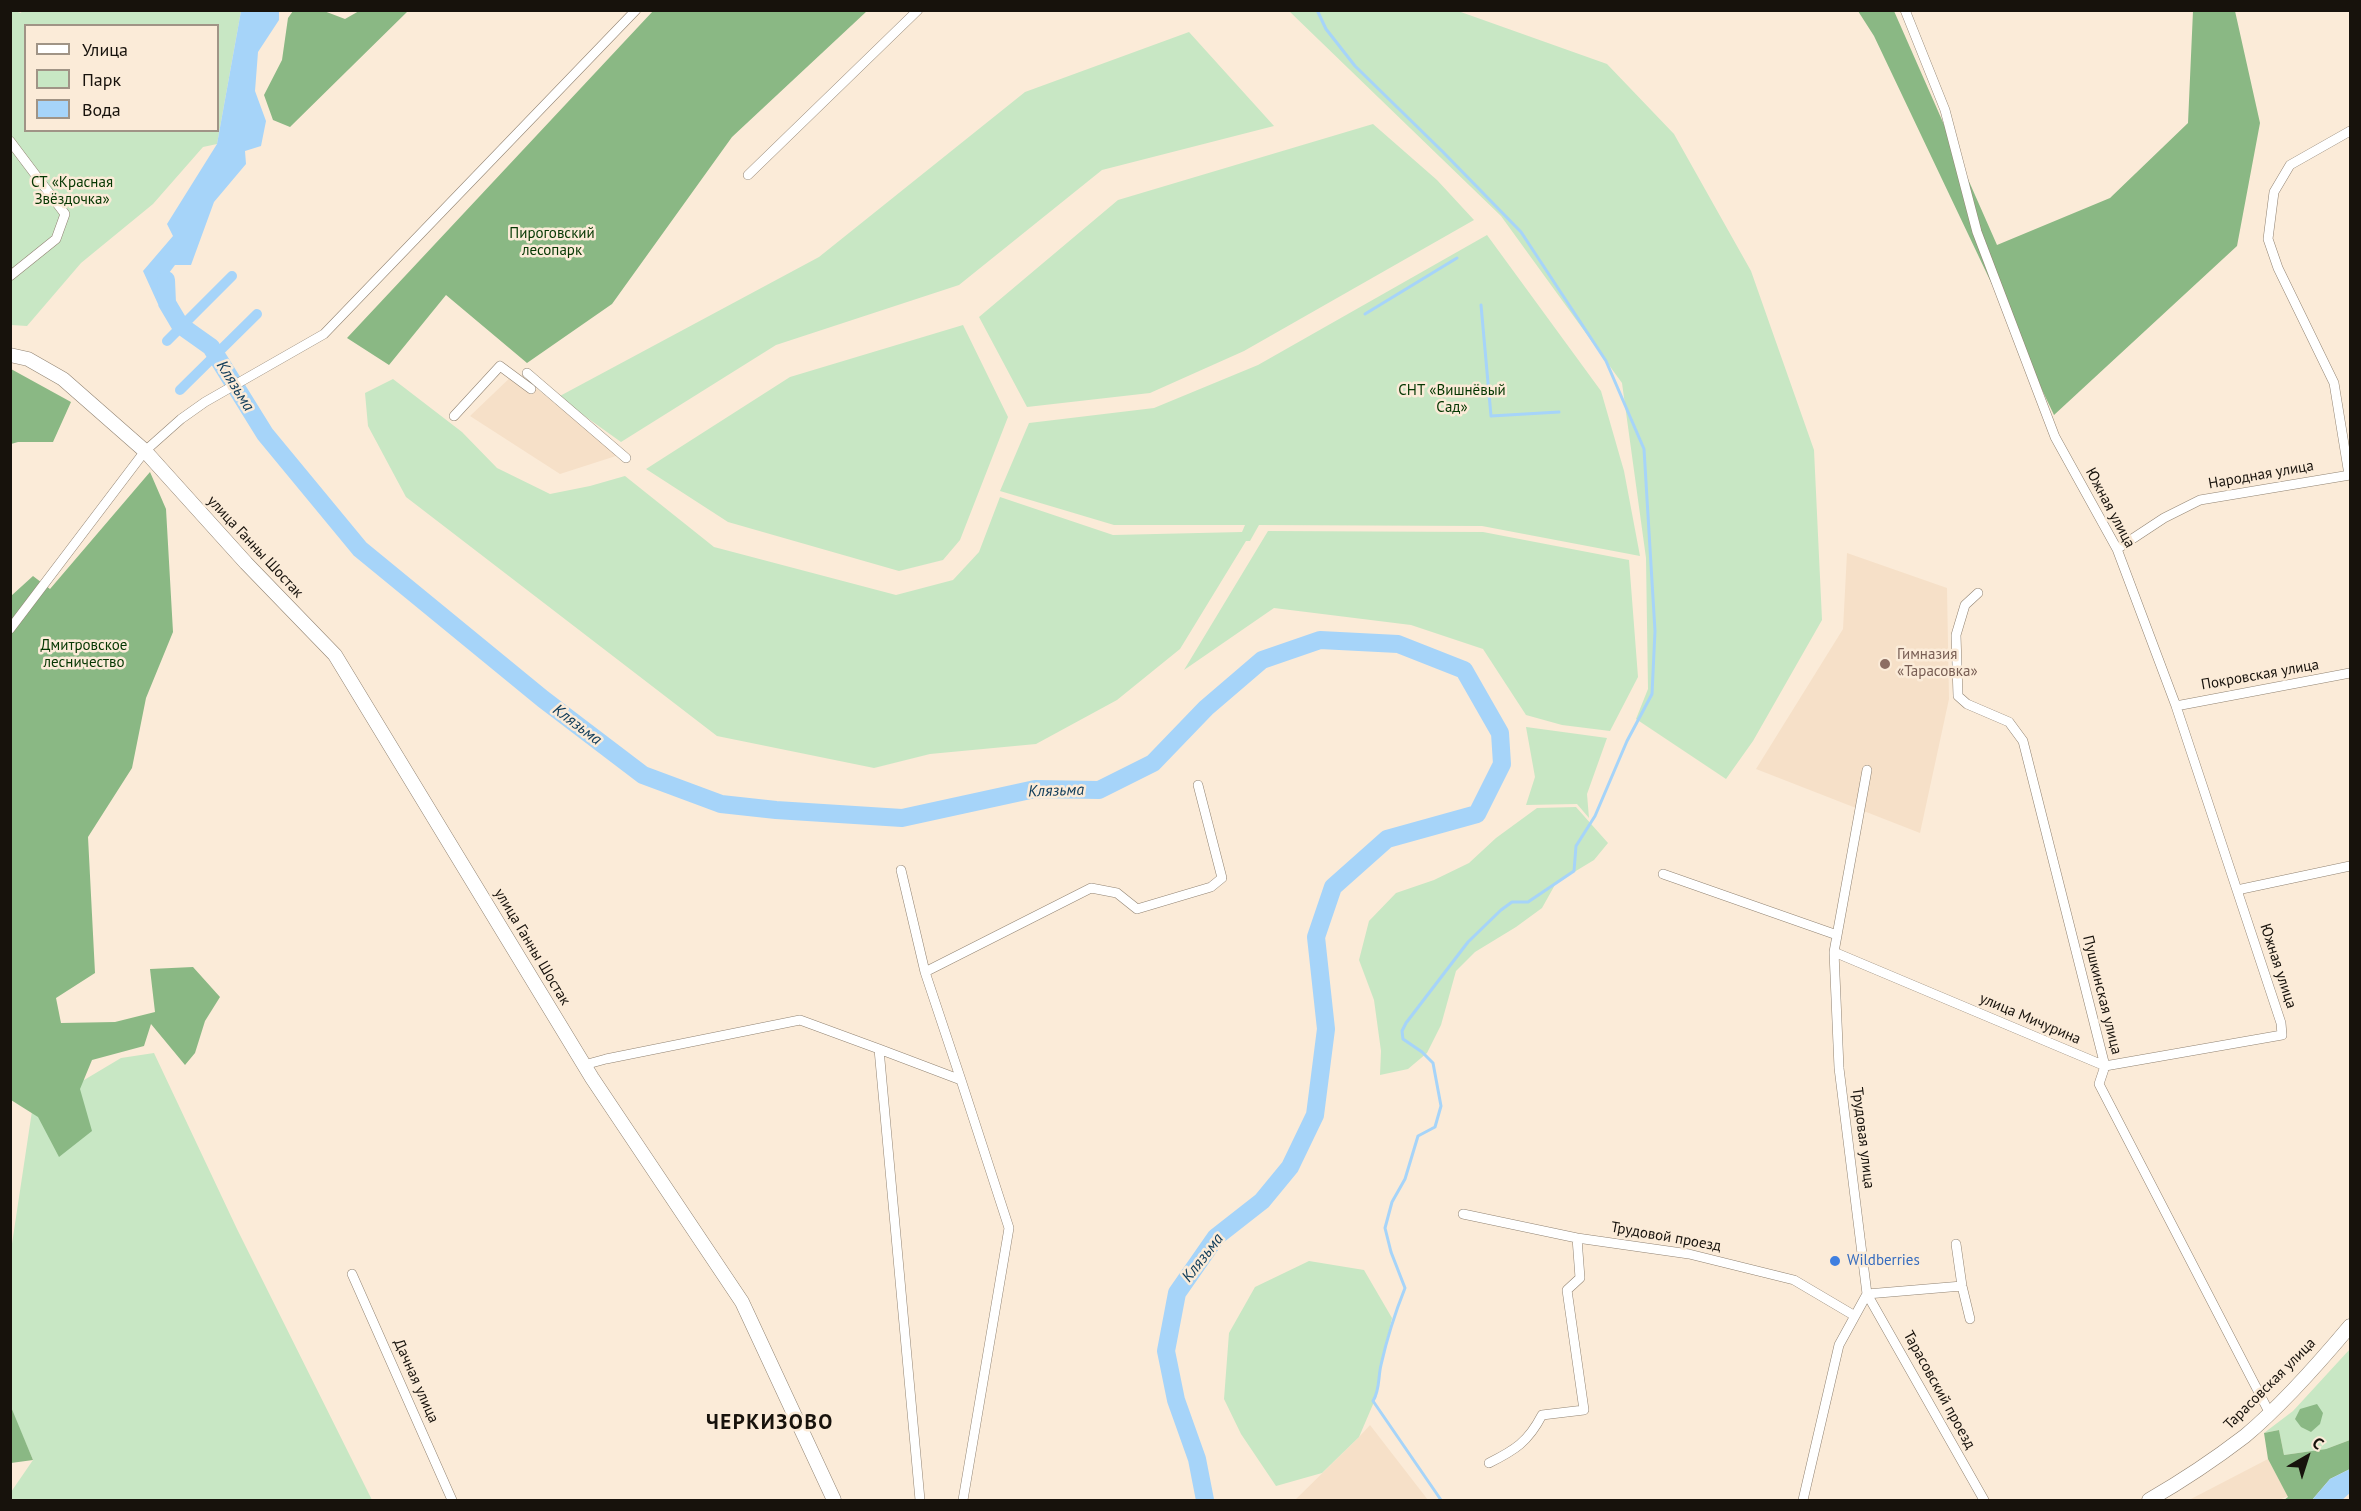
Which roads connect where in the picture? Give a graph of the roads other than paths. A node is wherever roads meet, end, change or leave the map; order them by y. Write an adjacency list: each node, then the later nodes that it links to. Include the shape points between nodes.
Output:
1 (636, 10): 12 (street, via 324,334 205,402)
2 (918, 10): 6 (street)
3 (1905, 10): 15 (street, Южная улица, via 1945,110 1977,232 2055,437)
4 (2350, 131): 14 (street, via 2290,165 2274,192 2268,239 2334,383)
5 (10, 141): 7 (street, via 65,214 56,238)
6 (748, 175)
7 (10, 276)
8 (10, 355): 12 (main road, улица Ганны Шостак, via 28,359 63,379)
9 (527, 373): 13 (street)
10 (531, 389): 11 (street, via 500,366)
11 (454, 416)
12 (145, 451): 17 (street); 30 (main road, улица Ганны Шостак, via 335,655)
13 (626, 458)
14 (2350, 475): 15 (street, Народная улица, via 2200,501 2164,518)
15 (2117, 549): 19 (street, Южная улица)
16 (1978, 592): 31 (street, Пушкинская улица, via 1965,604 1956,635 1958,696 1967,704 2009,722 2023,741)
17 (10, 629)
18 (2350, 673): 19 (street, Покровская улица)
19 (2176, 706): 25 (street, Южная улица)
20 (1867, 770): 26 (street, Трудовая улица)
21 (1198, 785): 28 (street, via 1222,878 1211,887 1137,909 1117,893 1091,888)
22 (2350, 866): 25 (street)
23 (901, 870): 28 (street)
24 (1663, 874): 26 (street)
25 (2237, 890): 31 (street, Южная улица, via 2282,1035)
26 (1837, 935): 27 (street, Трудовая улица)
27 (1834, 952): 31 (street, улица Мичурина); 38 (street, Трудовая улица, via 1839,1068)
28 (925, 972): 32 (street)
29 (879, 1049): 30 (street, via 800,1020); 32 (street); 46 (street)
30 (584, 1065): 45 (main road, улица Ганны Шостак, via 742,1302)
31 (2105, 1066): 42 (street, Пушкинская улица, via 2099,1084)
32 (961, 1080): 47 (street, via 1009,1228)
33 (1463, 1214): 34 (street, Трудовой проезд)
34 (1577, 1238): 39 (street, Трудовой проезд, via 1689,1254 1794,1280); 43 (street, via 1580,1278 1567,1290 1584,1410 1542,1415 1516,1449)
35 (1956, 1244): 37 (street)
36 (352, 1274): 44 (street, Дачная улица)
37 (1962, 1286): 38 (street); 40 (street)
38 (1867, 1294): 39 (street); 49 (street, Тарасовский проезд)
39 (1855, 1316): 48 (street, via 1839,1345)
40 (1970, 1319)
41 (2350, 1326): 42 (main road, Тарасовская улица)
42 (2270, 1412): 50 (main road, Тарасовская улица, via 2209,1462)
43 (1489, 1462)
44 (452, 1500)
45 (834, 1500)
46 (920, 1500)
47 (963, 1500)
48 (1803, 1500)
49 (1984, 1500)
50 (2149, 1500)

